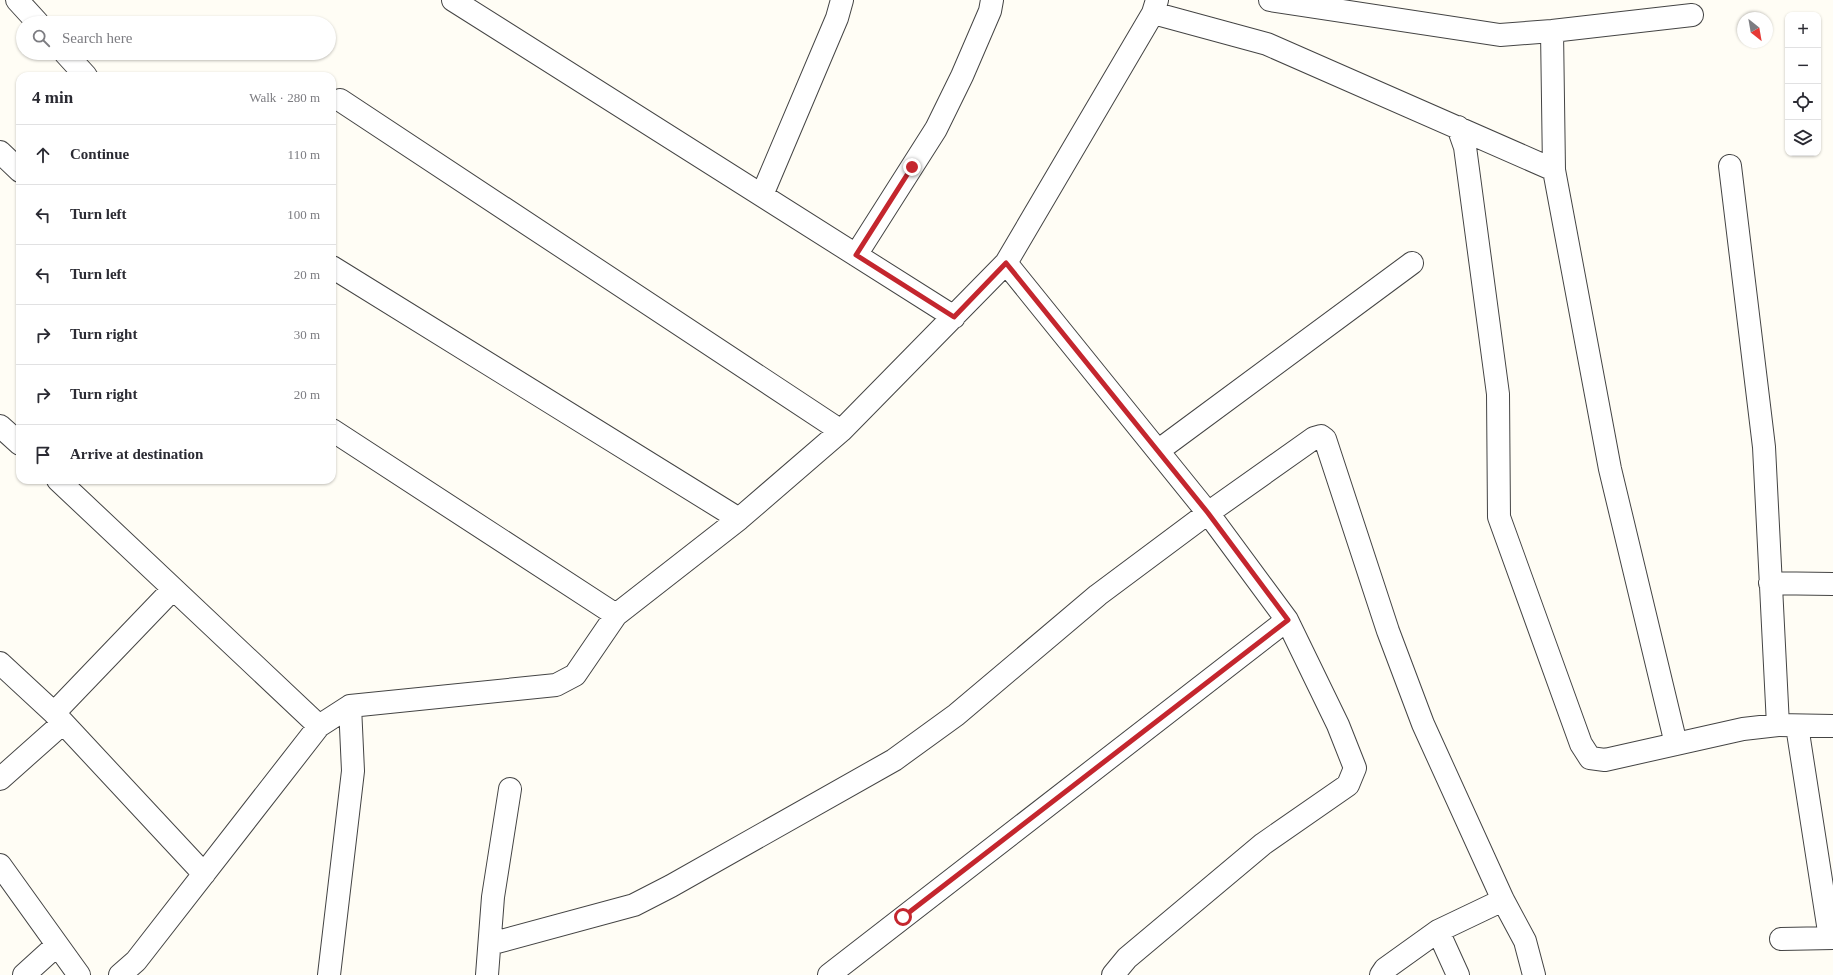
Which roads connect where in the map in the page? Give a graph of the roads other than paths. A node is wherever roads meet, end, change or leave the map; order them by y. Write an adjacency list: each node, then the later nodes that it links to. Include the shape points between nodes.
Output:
1 (17, 0): 8 (street)
2 (454, 0): 18 (street)
3 (842, 0): 18 (street, via 837,18)
4 (992, 0): 19 (street, via 962,76 936,129)
5 (1270, 0): 9 (street, via 1500,35)
6 (1155, 6): 13 (street, via 1267,44); 20 (street)
7 (1692, 15): 9 (street)
8 (32, 16)
9 (1552, 31): 17 (street)
10 (71, 60): 11 (street)
11 (82, 72)
12 (340, 100): 25 (street)
13 (1458, 127): 17 (street); 43 (street, via 1464,147 1498,394 1499,517 1581,744 1590,758 1605,760)
14 (0, 152): 16 (street)
15 (1730, 166): 32 (street, via 1764,447)
16 (16, 167)
17 (1554, 170): 43 (street, via 1610,469)
18 (762, 195): 19 (street)
19 (856, 255): 23 (street)
20 (1006, 263): 23 (street); 28 (street)
21 (1412, 263): 28 (street)
22 (336, 269): 31 (street)
23 (954, 317): 25 (street)
24 (0, 426): 27 (street)
25 (841, 431): 31 (street)
26 (336, 433): 35 (street)
27 (16, 440)
28 (1159, 450): 30 (street)
29 (62, 484): 34 (street)
30 (1208, 513): 36 (street); 48 (street, via 1314,438 1321,436 1325,439 1388,631 1424,724); 52 (street, via 1098,595 956,715 894,760 634,905)
31 (739, 519): 35 (street)
32 (1770, 583): 33 (street); 40 (street)
33 (1833, 584)
34 (173, 589): 39 (street); 41 (street)
35 (616, 615): 38 (street, via 575,675 556,685)
36 (1288, 620): 59 (street); 60 (street, via 1338,725 1355,768 1348,785 1263,844 1127,958)
37 (0, 663): 39 (street)
38 (350, 706): 41 (street); 57 (street, via 352,771)
39 (58, 718): 44 (street); 47 (street)
40 (1787, 725): 42 (street); 43 (street, via 1742,729); 50 (street)
41 (319, 726): 47 (street)
42 (1833, 726)
43 (1676, 744)
44 (0, 779)
45 (510, 789): 52 (street, via 493,897)
46 (0, 865): 53 (street)
47 (204, 874): 56 (street, via 136,961)
48 (1503, 900): 49 (street); 63 (street, via 1525,942)
49 (1438, 931): 61 (street, via 1385,969); 62 (street)
50 (1831, 938): 51 (street)
51 (1781, 939)
52 (490, 944): 58 (street)
53 (57, 945): 54 (street); 55 (street)
54 (24, 975)
55 (78, 975)
56 (120, 975)
57 (329, 975)
58 (487, 975)
59 (829, 975)
60 (1113, 975)
61 (1381, 975)
62 (1458, 975)
63 (1534, 975)

